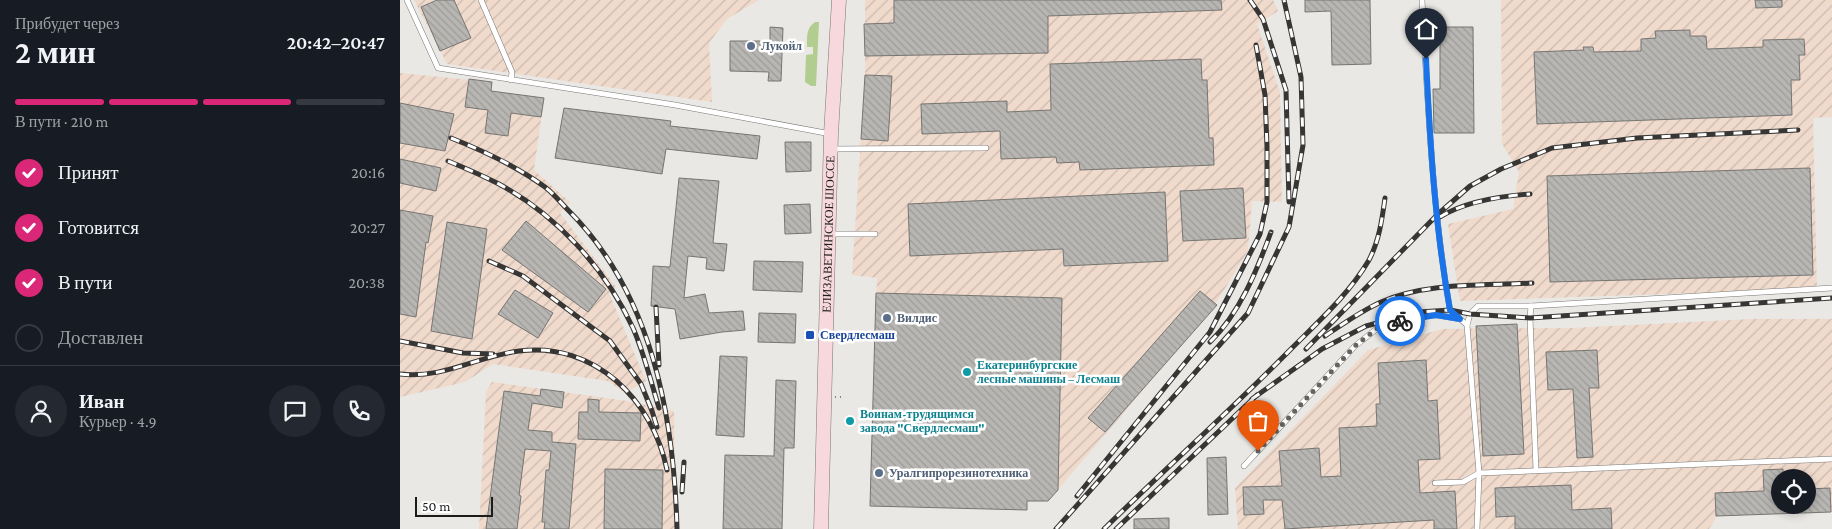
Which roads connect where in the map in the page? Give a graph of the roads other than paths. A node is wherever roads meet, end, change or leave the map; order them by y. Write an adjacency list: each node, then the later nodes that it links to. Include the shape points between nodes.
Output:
1 (407, 0): 5 (lane, via 438,68)
2 (481, 0): 5 (lane, via 512,72)
3 (839, 0): 6 (main road, ЕЛИЗАВЕТИНСКОЕ ШОССЕ)
4 (1422, 0): 13 (lane, via 1433,178 1443,268 1450,310)
5 (511, 80): 6 (lane)
6 (831, 134): 8 (main road, ЕЛИЗАВЕТИНСКОЕ ШОССЕ)
7 (986, 148): 8 (lane)
8 (831, 149): 9 (main road, ЕЛИЗАВЕТИНСКОЕ ШОССЕ)
9 (829, 234): 10 (lane); 20 (main road, ЕЛИЗАВЕТИНСКОЕ ШОССЕ)
10 (875, 234)
11 (1832, 288): 12 (lane)
12 (1531, 306): 14 (lane, via 1478,306 1470,314); 17 (lane)
13 (1460, 319): 14 (lane); 16 (lane, via 1436,315 1379,327 1355,346)
14 (1467, 325): 18 (lane)
15 (1832, 459): 17 (lane)
16 (1244, 466)
17 (1536, 470): 18 (lane)
18 (1479, 473): 19 (lane, via 1463,482); 21 (lane)
19 (1435, 483)
20 (822, 529)
21 (1477, 529)

